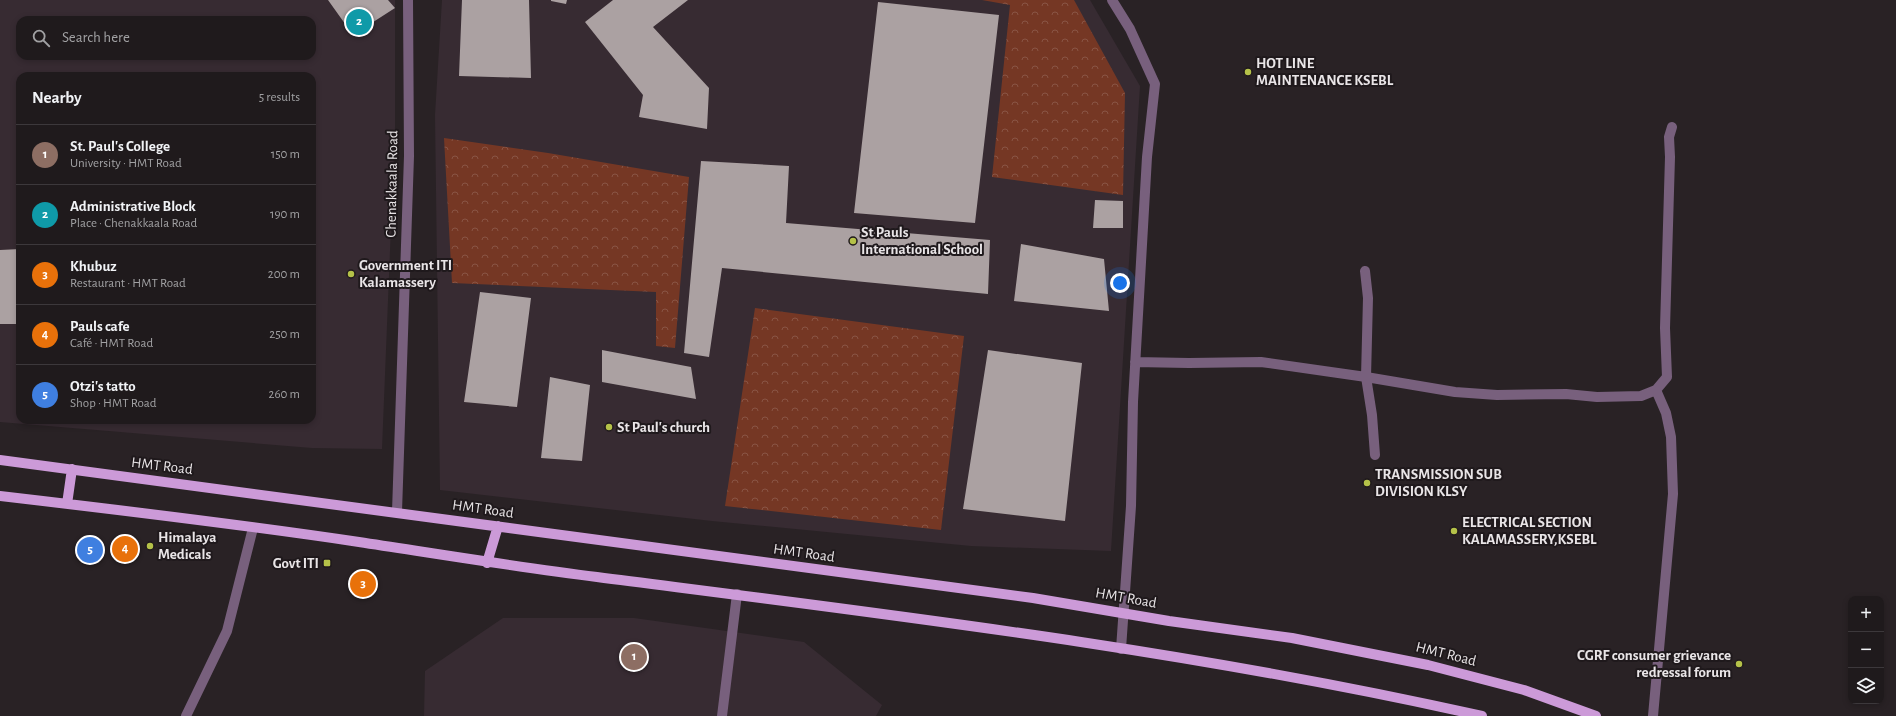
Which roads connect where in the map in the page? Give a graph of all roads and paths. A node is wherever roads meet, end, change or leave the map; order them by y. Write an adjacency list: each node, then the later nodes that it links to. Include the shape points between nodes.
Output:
1 (408, 0): 13 (street, Chenakkaala Road, via 409,156)
2 (1112, 0): 5 (street, via 1130,28 1155,84 1147,157)
3 (1672, 127): 7 (street, via 1669,137 1665,328 1667,377)
4 (1365, 271): 6 (street, via 1368,298)
5 (1136, 362): 6 (street, via 1261,362); 18 (street)
6 (1366, 377): 7 (street, via 1455,392 1497,395 1642,396); 8 (street)
7 (1656, 390): 24 (street, via 1666,413 1671,437 1673,494)
8 (1375, 455)
9 (0, 460): 10 (main road, HMT Road)
10 (72, 469): 12 (main road); 13 (main road, HMT Road)
11 (0, 496): 12 (main road)
12 (67, 504): 15 (main road)
13 (397, 512): 14 (main road, HMT Road)
14 (498, 526): 16 (main road); 18 (main road, HMT Road, via 1032,598)
15 (253, 528): 16 (main road); 20 (street, via 227,632)
16 (487, 563): 17 (main road)
17 (737, 594): 19 (main road, via 1009,631); 21 (street)
18 (1124, 613): 19 (street); 23 (main road, HMT Road, via 1292,638 1428,665 1524,690)
19 (1120, 649): 22 (main road, via 1349,687)
20 (186, 716)
21 (722, 716)
22 (1482, 716)
23 (1596, 716)
24 (1653, 716)

